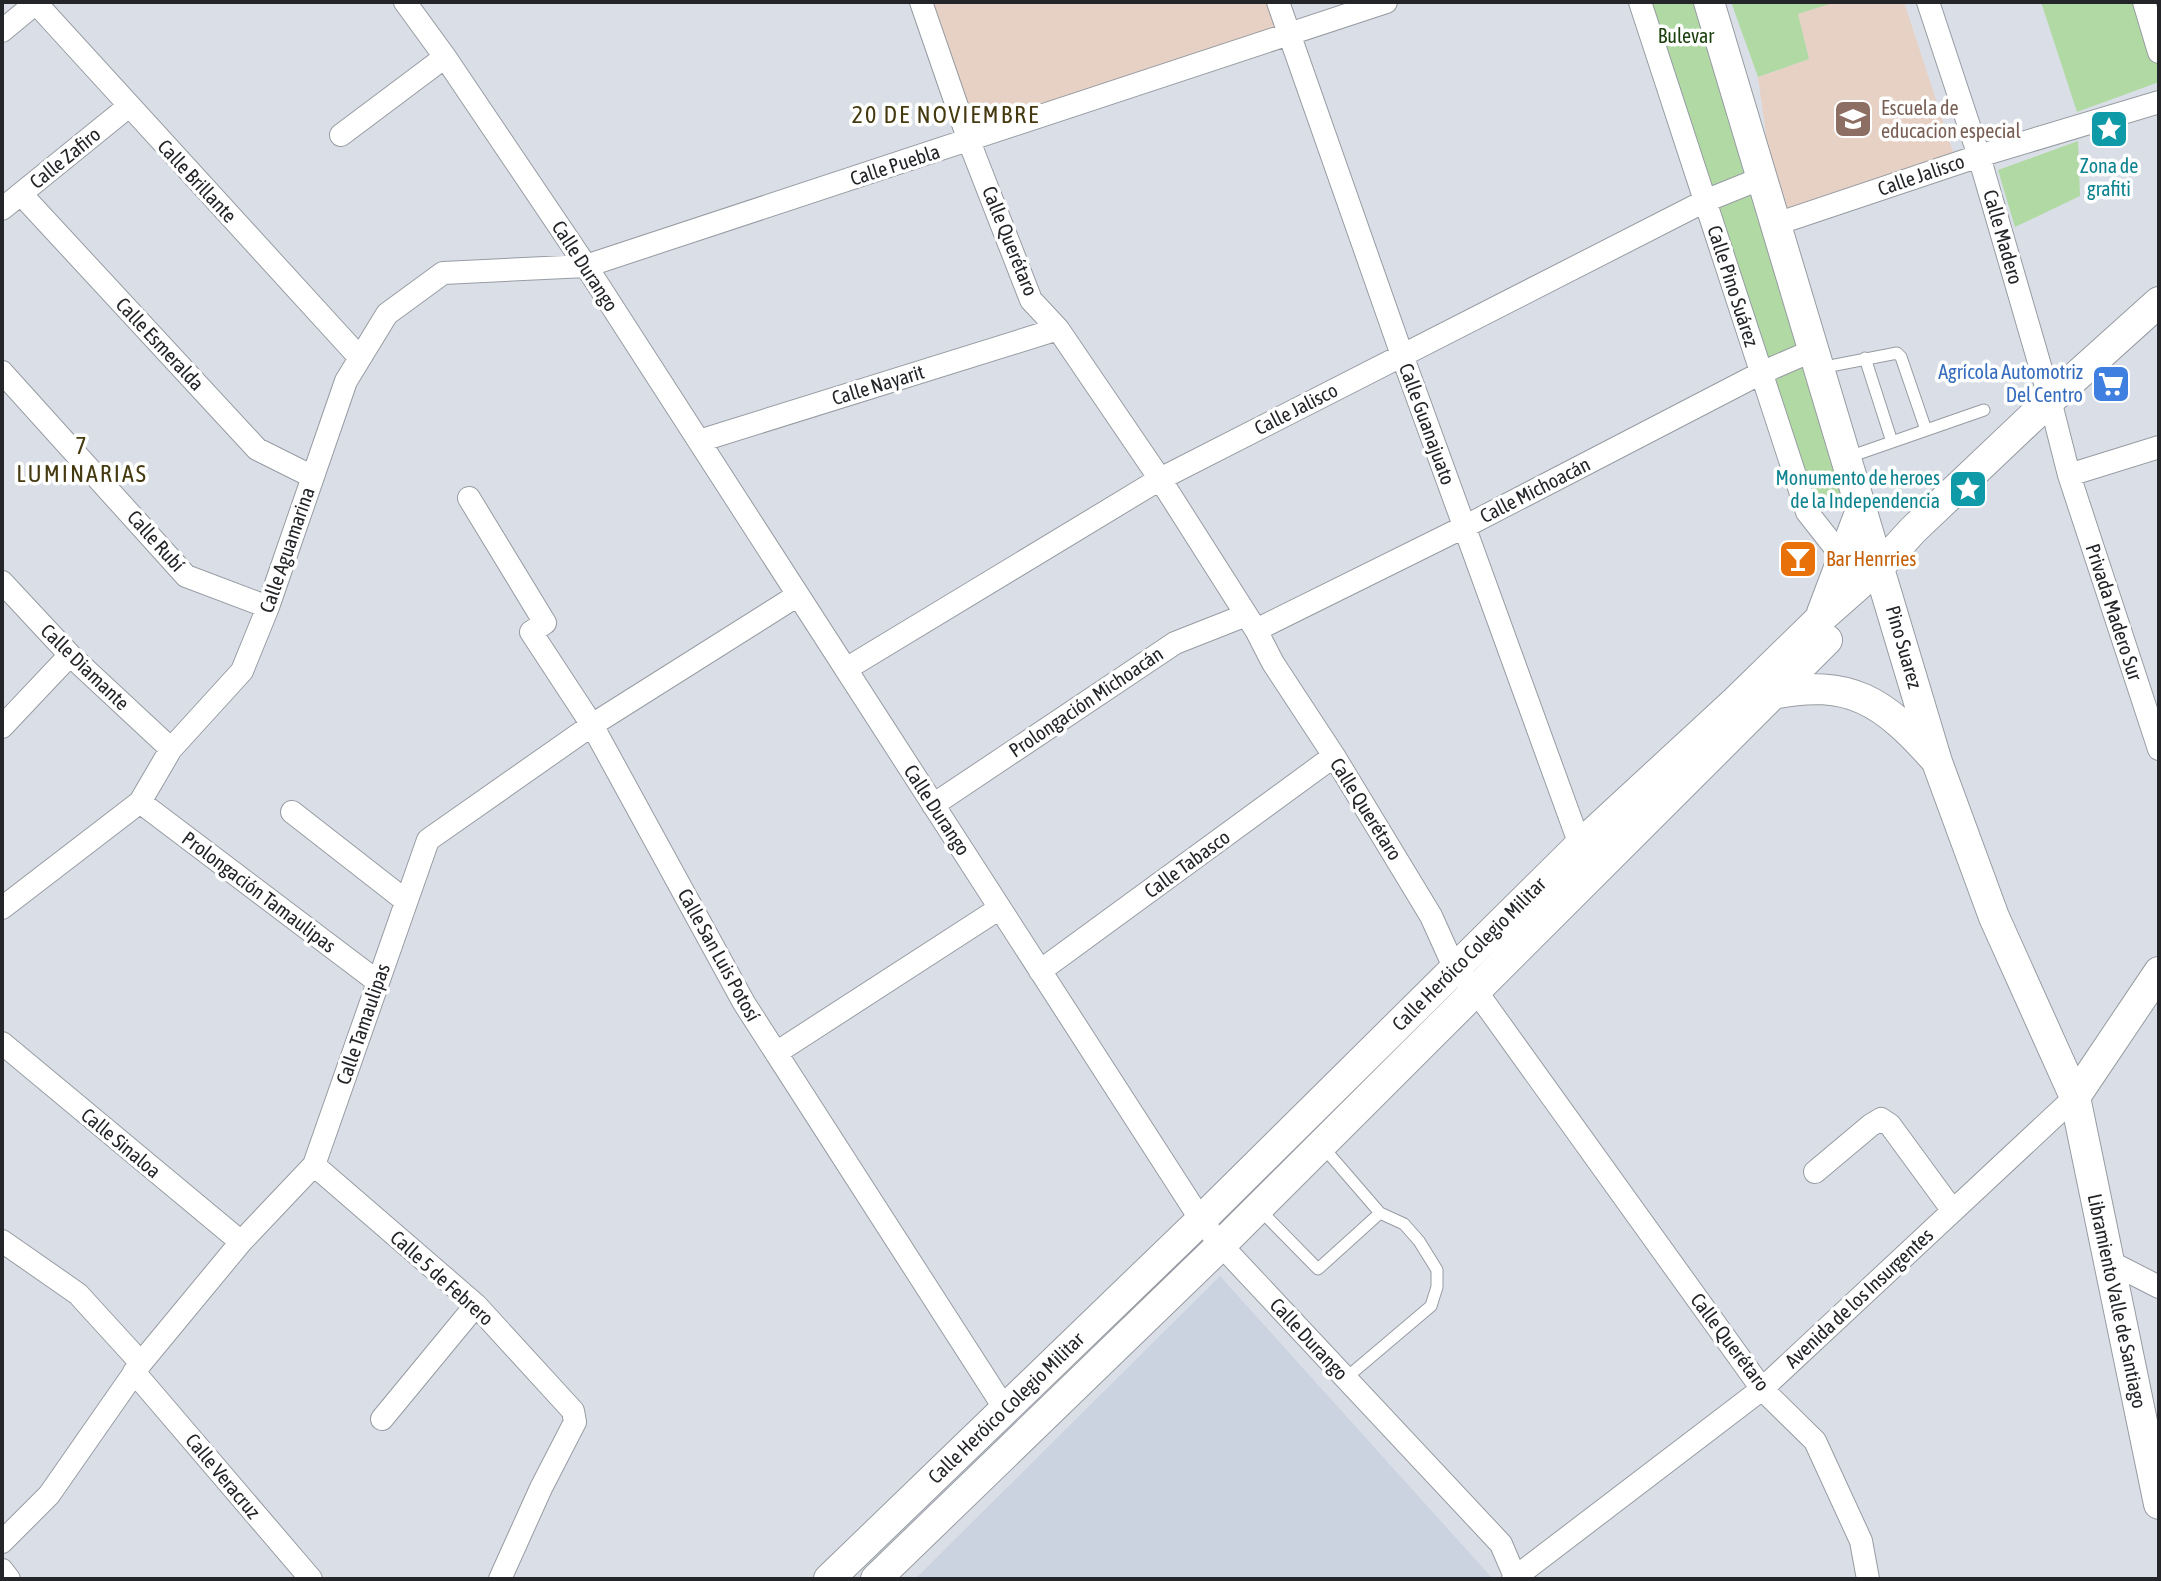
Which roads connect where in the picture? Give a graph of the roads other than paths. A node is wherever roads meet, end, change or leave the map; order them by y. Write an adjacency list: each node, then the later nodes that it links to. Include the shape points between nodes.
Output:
1 (36, 2): 10 (street); 15 (street, Calle Brillante)
2 (405, 2): 13 (street, Calle Durango)
3 (921, 2): 17 (street, Calle Querétaro)
4 (1278, 2): 11 (street, Calle Guanajuato)
5 (1386, 2): 11 (street, Calle Puebla)
6 (1640, 2): 21 (street, Calle Pino Suárez)
7 (1709, 2): 19 (main road, Pino Suarez)
8 (1928, 2): 18 (street, Calle Madero)
9 (2144, 2): 12 (street)
10 (2, 31)
11 (1289, 34): 17 (street, Calle Puebla); 27 (street, Calle Guanajuato)
12 (2159, 52)
13 (445, 57): 16 (street); 24 (street, Calle Durango)
14 (2159, 102): 18 (street, Calle Jalisco)
15 (129, 106): 20 (street, Calle Zafiro); 28 (street, Calle Brillante)
16 (341, 135)
17 (969, 141): 24 (street, Calle Puebla); 26 (street, Calle Querétaro, via 1031,300)
18 (1979, 156): 23 (street, Calle Jalisco); 33 (street, Calle Madero)
19 (1762, 178): 21 (street, Calle Jalisco); 23 (main road, Pino Suarez)
20 (21, 194): 22 (street, Calle Zafiro); 41 (street, Calle Esmeralda, via 257,449)
21 (1705, 201): 27 (street, Calle Jalisco); 32 (street, Calle Pino Suárez)
22 (2, 209)
23 (1776, 224): 30 (main road, Pino Suarez)
24 (586, 266): 28 (street, Calle Aguamarina, via 443,273 387,314); 36 (street, Calle Durango)
25 (2159, 302): 33 (main road, Calle Heróico Colegio Militar)
26 (1058, 329): 36 (street, Calle Nayarit); 42 (street, Calle Querétaro)
27 (1402, 355): 42 (street, Calle Jalisco); 45 (street, Calle Guanajuato)
28 (360, 358): 41 (street, Calle Aguamarina, via 346,381)
29 (1865, 358): 30 (lane); 35 (lane, via 1889,352 1901,357); 37 (lane)
30 (1816, 359): 32 (street, Calle Michoacán); 39 (main road, Pino Suarez)
31 (2, 372): 50 (street, Calle Rubí, via 186,576)
32 (1761, 373): 45 (street, Calle Michoacán); 46 (street, Calle Pino Suárez, via 1807,512)
33 (2052, 406): 40 (street, Calle Madero); 47 (main road, Calle Heróico Colegio Militar, via 1913,530)
34 (1984, 410): 35 (lane)
35 (1926, 430): 37 (lane)
36 (699, 441): 49 (street, Calle Durango)
37 (1892, 442): 39 (lane)
38 (2159, 447): 40 (street)
39 (1845, 458): 44 (main road, Pino Suarez)
40 (2069, 475): 60 (street, Privada Madero Sur)
41 (313, 477): 50 (street, Calle Aguamarina)
42 (1160, 479): 52 (street, Calle Querétaro); 54 (street, Calle Jalisco)
43 (469, 498): 57 (street, Calle San Luis Potosí, via 545,623 531,632)
44 (1861, 510): 46 (main road); 47 (main road, Pino Suarez)
45 (1464, 527): 52 (street, Calle Michoacán); 66 (street, Calle Guanajuato)
46 (1844, 559): 51 (main road)
47 (1882, 574): 51 (main road, Calle Heróico Colegio Militar); 55 (main road, Calle Heróico Colegio Militar); 62 (main road, Pino Suarez)
48 (2, 582): 53 (street, Calle Diamante)
49 (798, 595): 54 (street, Calle Durango); 57 (street, Calle Tamaulipas)
50 (268, 607): 59 (street, Calle Aguamarina, via 242,671)
51 (1820, 619): 56 (main road, Calle Heróico Colegio Militar)
52 (1251, 622): 61 (street, Calle Querétaro); 64 (street, Prolongación Michoacán, via 1175,643)
53 (70, 655): 58 (street); 59 (street, Calle Diamante)
54 (846, 669): 64 (street, Calle Durango)
55 (1773, 694): 56 (main road, Calle Heróico Colegio Militar); 62 (main road, via 1802,688 1853,693 1893,718)
56 (1744, 708): 66 (main road, Calle Heróico Colegio Militar); 74 (main road, Calle Heróico Colegio Militar)
57 (592, 725): 67 (street, Calle Tamaulipas, via 428,840); 76 (street, Calle San Luis Potosí)
58 (2, 727)
59 (171, 749): 63 (street, Calle Aguamarina)
60 (2159, 749)
61 (1334, 756): 70 (street, Calle Querétaro, via 1431,916); 71 (street, Calle Tabasco)
62 (1937, 762): 77 (main road, Pino Suarez, via 1994,917)
63 (140, 802): 68 (street, Calle Aguamarina); 73 (street, Prolongación Tamaulipas)
64 (933, 805): 69 (street, Calle Durango)
65 (292, 812): 67 (street)
66 (1580, 845): 70 (main road, Calle Heróico Colegio Militar)
67 (406, 901): 73 (street, Calle Tamaulipas)
68 (2, 908)
69 (1000, 908): 71 (street, Calle Durango); 76 (street)
70 (1454, 967): 74 (street, Calle Querétaro); 84 (main road, Calle Heróico Colegio Militar)
71 (1040, 971): 84 (street, Calle Durango)
72 (2159, 972): 77 (main road, Avenida de los Insurgentes)
73 (378, 982): 79 (street, Calle Tamaulipas)
74 (1476, 991): 78 (main road, Calle Heróico Colegio Militar); 93 (street, Calle Querétaro)
75 (2, 1043): 86 (street, Calle Sinaloa)
76 (776, 1053): 94 (street, Calle San Luis Potosí)
77 (2075, 1097): 82 (street, Avenida de los Insurgentes); 88 (main road, Libramiento Valle de Santiago)
78 (1322, 1145): 81 (main road, Calle Heróico Colegio Militar); 83 (lane)
79 (314, 1165): 86 (street, Calle Tamaulipas); 90 (street, Calle 5 de Febrero)
80 (1815, 1172): 82 (street, via 1881,1119)
81 (1258, 1209): 83 (lane, via 1318,1269); 87 (main road, Calle Heróico Colegio Militar)
82 (1953, 1211): 93 (street, Avenida de los Insurgentes)
83 (1380, 1213): 92 (lane, via 1404,1224 1419,1241 1437,1270 1437,1287 1431,1306)
84 (1201, 1220): 87 (street, Calle Durango); 94 (main road, Calle Heróico Colegio Militar)
85 (2, 1241): 91 (street, Calle Veracruz, via 78,1294)
86 (241, 1242): 91 (street, Calle Tamaulipas)
87 (1221, 1245): 92 (street, Calle Durango); 97 (main road, Calle Heróico Colegio Militar)
88 (2108, 1261): 89 (street); 98 (main road, Libramiento Valle de Santiago)
89 (2159, 1287)
90 (476, 1305): 95 (street); 104 (street, Calle 5 de Febrero, via 564,1398 575,1422)
91 (138, 1368): 99 (street, Calle Tamaulipas, via 49,1495); 103 (street, Calle Veracruz)
92 (1346, 1378): 101 (street, Calle Durango, via 1501,1544)
93 (1762, 1389): 101 (street, Avenida de los Insurgentes); 107 (street, Calle Querétaro, via 1815,1441 1861,1541)
94 (1005, 1409): 96 (main road, Calle Heróico Colegio Militar)
95 (382, 1419)
96 (973, 1440): 97 (main road); 105 (main road, Calle Heróico Colegio Militar)
97 (994, 1465): 106 (main road, Calle Heróico Colegio Militar)
98 (2159, 1504)
99 (2, 1542)
100 (2, 1570): 102 (street)
101 (1515, 1578)
102 (9, 1579)
103 (311, 1579)
104 (500, 1579)
105 (829, 1579)
106 (876, 1579)
107 (1868, 1579)

